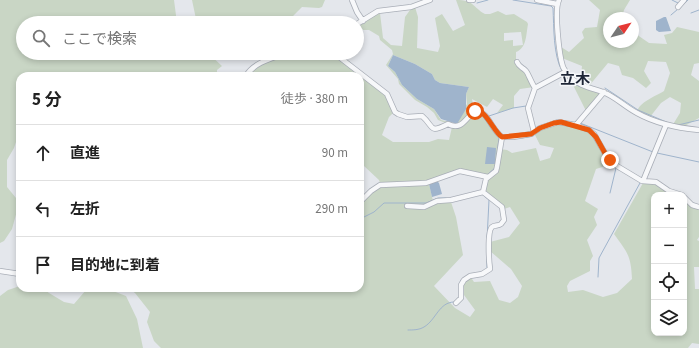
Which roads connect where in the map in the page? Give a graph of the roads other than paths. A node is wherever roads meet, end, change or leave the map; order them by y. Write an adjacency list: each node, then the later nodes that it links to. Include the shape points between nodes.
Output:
1 (352, 0): 9 (street)
2 (430, 0): 10 (street, via 411,7 378,12)
3 (469, 0): 4 (street)
4 (473, 0)
5 (537, 0): 7 (street)
6 (684, 0): 8 (street)
7 (558, 2): 16 (street, via 560,56)
8 (678, 7)
9 (360, 16)
10 (364, 20)
11 (269, 60): 14 (street, via 256,65)
12 (343, 60): 15 (street)
13 (517, 62): 18 (street, via 526,71)
14 (248, 72)
15 (359, 72)
16 (565, 72): 18 (street); 19 (street, via 578,83)
17 (364, 76): 24 (street, via 387,94 398,114 407,117 422,116 437,130 448,124 458,127 473,112 479,110)
18 (535, 88): 23 (street, via 528,108)
19 (604, 92): 20 (street); 21 (street, via 636,113)
20 (574, 125): 23 (street, via 558,122); 26 (street, via 594,134 606,155 617,166)
21 (666, 125): 22 (street); 26 (street)
22 (699, 130)
23 (534, 132): 24 (street)
24 (502, 137): 25 (street, via 496,171)
25 (488, 177): 27 (street); 29 (street, via 460,171 426,183 380,185)
26 (643, 181): 28 (street, via 656,182)
27 (483, 192): 31 (street, via 437,201 424,207); 35 (street, via 502,207 504,220 490,229 490,269 482,274 470,276 462,282 461,298)
28 (672, 192)
29 (364, 198)
30 (687, 200): 32 (street)
31 (407, 206)
32 (699, 207)
33 (0, 271): 34 (street)
34 (16, 273)
35 (456, 304)

